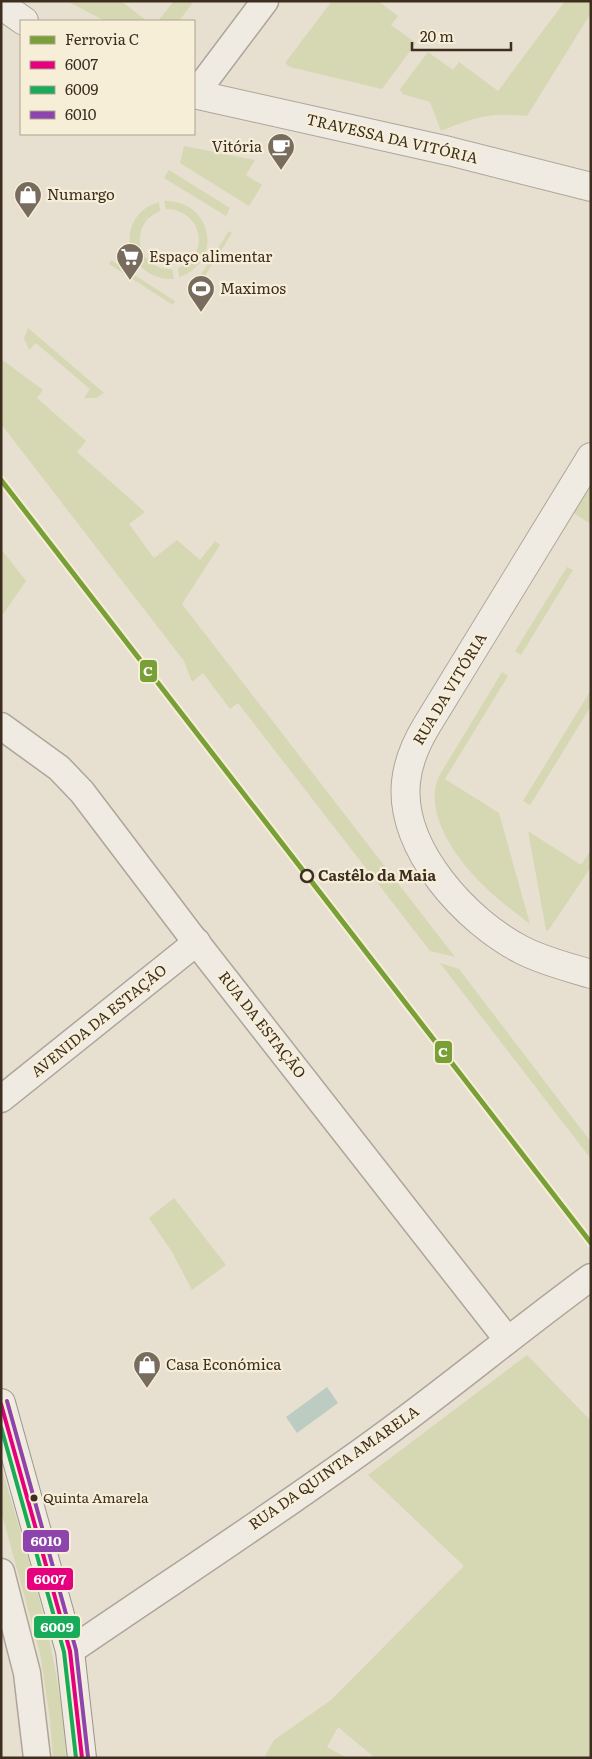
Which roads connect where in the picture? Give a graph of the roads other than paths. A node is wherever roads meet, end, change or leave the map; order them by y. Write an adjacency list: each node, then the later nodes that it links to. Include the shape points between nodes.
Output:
1 (265, 1): 4 (street)
2 (1, 5): 3 (street)
3 (23, 20)
4 (195, 93)
5 (195, 94): 6 (street, TRAVESSA DA VITÓRIA)
6 (591, 187)
7 (591, 457): 10 (street, RUA DA VITÓRIA, via 423,732 412,754 405,784 413,832 437,875 467,911 492,932 522,950)
8 (1, 726): 9 (street, RUA DA ESTAÇÃO, via 60,768 82,792)
9 (197, 942): 11 (street, AVENIDA DA ESTAÇÃO); 13 (street, RUA DA ESTAÇÃO)
10 (591, 974)
11 (1, 1099)
12 (591, 1277): 13 (street, RUA DA QUINTA AMARELA)
13 (507, 1339): 16 (street, RUA DA QUINTA AMARELA, via 376,1441)
14 (1, 1403): 16 (street)
15 (1, 1572): 17 (street, via 27,1673)
16 (70, 1651): 18 (street)
17 (37, 1758)
18 (82, 1758)

